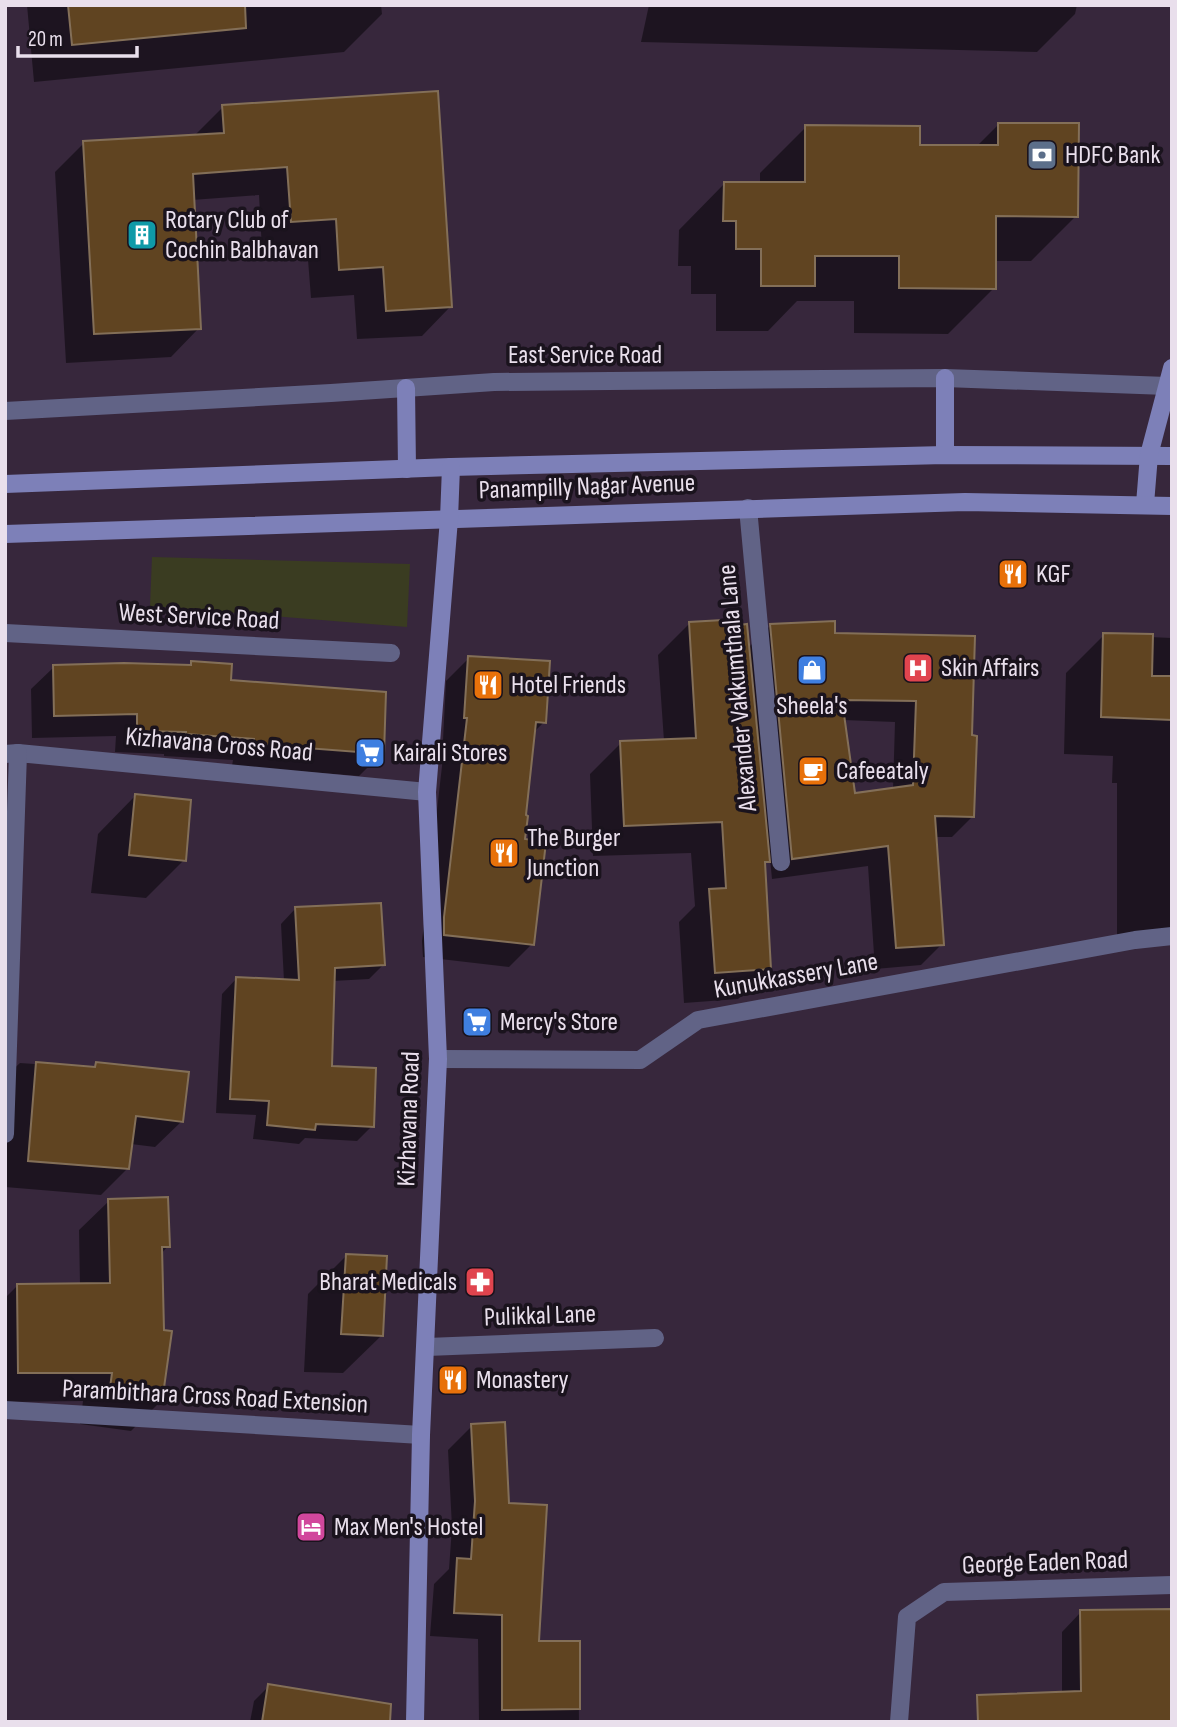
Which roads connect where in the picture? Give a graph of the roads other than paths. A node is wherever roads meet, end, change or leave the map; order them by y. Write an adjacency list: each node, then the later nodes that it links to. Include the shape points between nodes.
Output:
1 (1172, 368): 3 (street)
2 (946, 378): 3 (street, East Service Road); 4 (street, East Service Road, via 494,382); 6 (street)
3 (1167, 386): 7 (street)
4 (405, 388): 5 (street, East Service Road); 10 (street)
5 (5, 411)
6 (945, 455): 7 (street, Panampilly Nagar Avenue); 9 (street, Panampilly Nagar Avenue)
7 (1149, 455): 8 (street, Panampilly Nagar Avenue); 12 (street)
8 (1172, 456)
9 (451, 467): 10 (street, Panampilly Nagar Avenue); 15 (street, Kizhavana Road)
10 (407, 469): 11 (street, Panampilly Nagar Avenue)
11 (5, 484)
12 (1145, 504): 13 (street, Panampilly Nagar Avenue); 14 (street, Panampilly Nagar Avenue, via 965,502)
13 (1172, 506)
14 (748, 508): 15 (street, Panampilly Nagar Avenue); 21 (street, Alexander Vakkumthala Lane)
15 (449, 519): 16 (street, Panampilly Nagar Avenue); 20 (street, Kizhavana Road)
16 (5, 534)
17 (5, 633): 18 (street, West Service Road)
18 (391, 653)
19 (11, 753): 20 (street, Kizhavana Cross Road); 24 (street)
20 (427, 792): 23 (street, Kizhavana Road)
21 (781, 862)
22 (1172, 936): 23 (street, Kunukkassery Lane, via 698,1020 640,1060)
23 (438, 1059): 26 (street, Kizhavana Road)
24 (5, 1134)
25 (655, 1338): 26 (street, Pulikkal Lane)
26 (427, 1346): 28 (street, Kizhavana Road)
27 (5, 1410): 28 (street, Parambithara Cross Road Extension)
28 (421, 1435): 30 (street, Kizhavana Road)
29 (1172, 1585): 31 (street, George Eaden Road, via 944,1592 907,1617)
30 (415, 1722)
31 (899, 1722)

